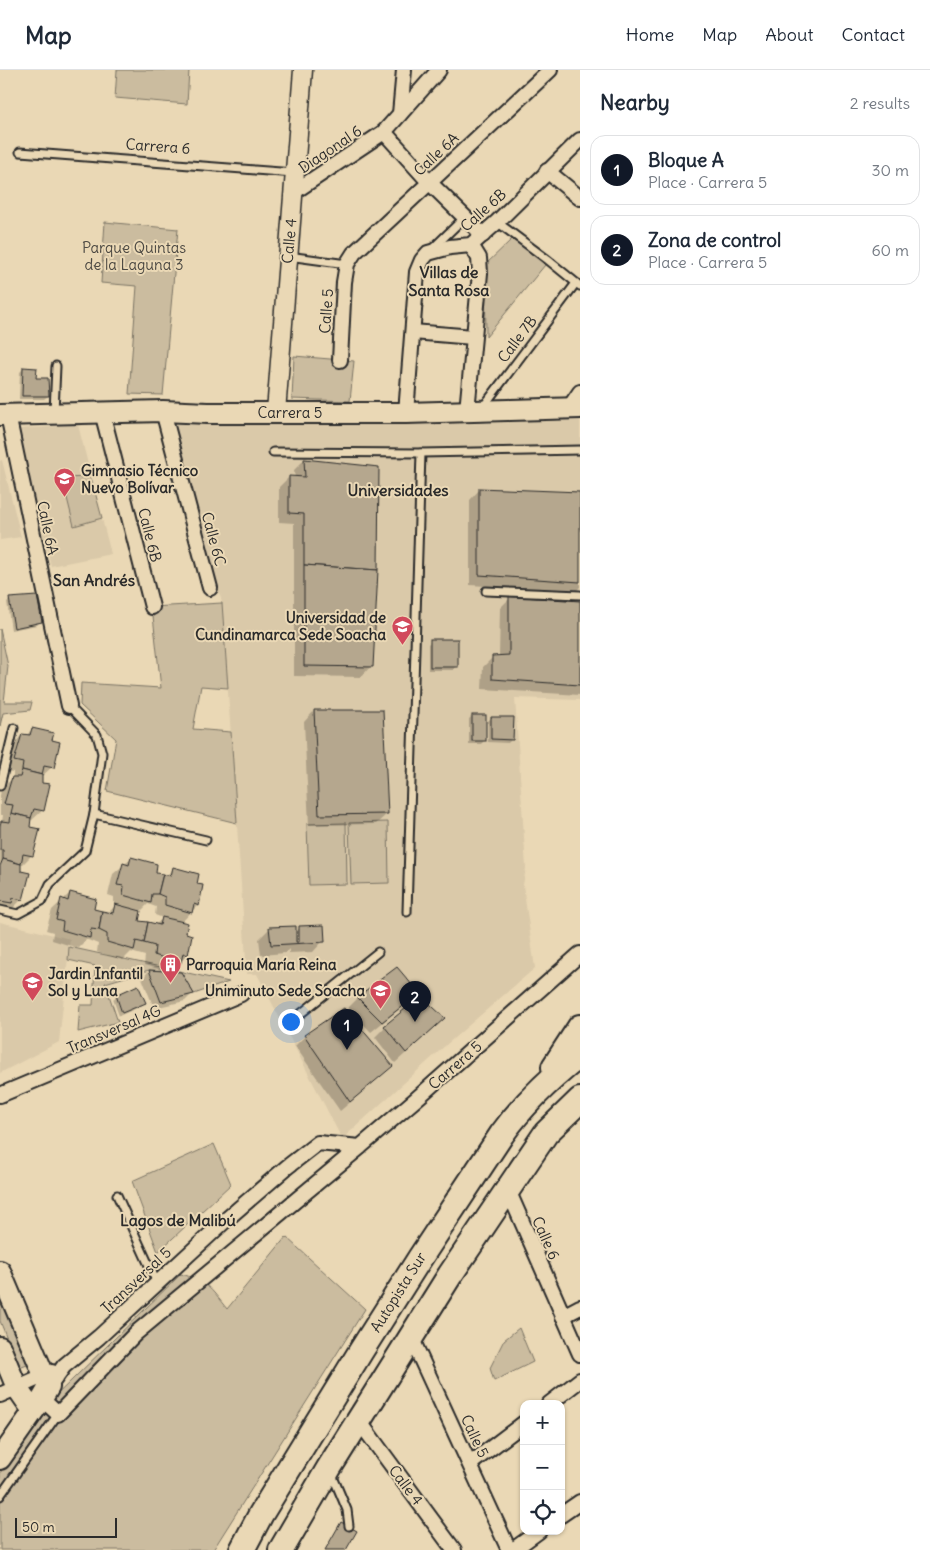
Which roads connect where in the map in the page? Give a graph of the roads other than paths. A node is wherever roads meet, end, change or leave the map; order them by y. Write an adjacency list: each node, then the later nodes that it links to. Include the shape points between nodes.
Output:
1 (303, 70): 10 (street, Calle 4)
2 (404, 70): 5 (street)
3 (439, 70): 5 (street)
4 (550, 70): 11 (street, Calle 6A)
5 (400, 114): 6 (street)
6 (384, 132): 11 (street); 12 (street, Diagonal 6)
7 (580, 140): 9 (street, Calle 6B)
8 (20, 152): 10 (lane, Carrera 6)
9 (547, 171): 13 (street); 15 (street, Calle 6B)
10 (294, 173): 12 (street, Calle 4)
11 (430, 183): 14 (street); 20 (street, Calle 6A, via 354,253)
12 (294, 192): 19 (street, Calle 4)
13 (580, 198)
14 (464, 218): 16 (street); 18 (lane)
15 (497, 222): 16 (street, Calle 6B); 21 (lane)
16 (483, 235): 17 (street, Calle 6B)
17 (471, 246): 18 (street, Calle 6B); 23 (street, via 479,258 480,274)
18 (428, 253): 22 (street, via 417,272)
19 (288, 256): 20 (lane); 30 (street, Calle 4)
20 (347, 264): 24 (street, Calle 5)
21 (578, 285): 28 (lane, Calle 7B)
22 (413, 332): 23 (street); 31 (street)
23 (473, 337): 28 (street)
24 (340, 360)
25 (56, 366): 32 (lane)
26 (576, 403): 28 (main road, Carrera 5)
27 (163, 411): 29 (main road, Carrera 5); 30 (main road, Carrera 5); 37 (street, Calle 6C)
28 (473, 411): 31 (main road, Carrera 5)
29 (102, 412): 32 (main road, Carrera 5); 40 (street, Calle 6B)
30 (276, 412): 31 (main road, Carrera 5)
31 (406, 413)
32 (53, 414): 33 (main road, Carrera 5)
33 (4, 415): 41 (street, Calle 6A)
34 (580, 450): 36 (lane)
35 (273, 452): 36 (lane)
36 (421, 453): 47 (lane)
37 (210, 588)
38 (486, 591): 39 (lane)
39 (580, 595)
40 (152, 607)
41 (69, 706): 44 (lane, via 96,735 102,752)
42 (14, 728): 43 (lane)
43 (0, 786)
44 (94, 814): 45 (lane); 46 (lane, via 85,850 50,884 42,901 18,914)
45 (206, 840)
46 (0, 910)
47 (407, 912)
48 (378, 952): 51 (lane)
49 (580, 954): 57 (street, Carrera 5)
50 (242, 994): 55 (street, Transversal 4G)
51 (289, 1023)
52 (580, 1026): 54 (highway)
53 (580, 1055): 54 (highway, Autopista Sur)
54 (540, 1090): 82 (highway, Autopista Sur, via 505,1129 420,1258 261,1514)
55 (0, 1095)
56 (579, 1102): 58 (highway, via 546,1133)
57 (360, 1147): 61 (street, Transversal 5, via 318,1143); 71 (street, Carrera 5, via 136,1333)
58 (508, 1190): 63 (street, Calle 6); 64 (highway)
59 (117, 1195): 61 (lane)
60 (0, 1271): 69 (main road)
61 (157, 1283): 69 (street, Transversal 5, via 64,1366)
62 (580, 1307): 63 (street)
63 (563, 1316): 66 (street, Calle 6)
64 (411, 1337): 72 (highway); 75 (street, Calle 5)
65 (0, 1347): 68 (main road)
66 (580, 1354)
67 (580, 1380): 70 (street)
68 (8, 1391): 69 (main road); 69 (street)
69 (42, 1394): 71 (street); 74 (main road)
70 (554, 1400)
71 (58, 1414): 77 (lane)
72 (359, 1421): 76 (highway); 84 (street, Calle 4)
73 (520, 1426): 75 (street)
74 (0, 1459)
75 (470, 1464): 85 (street, Calle 5)
76 (329, 1468): 80 (lane, via 347,1510); 83 (highway)
77 (0, 1496)
78 (580, 1502): 79 (street)
79 (565, 1512)
80 (349, 1526)
81 (534, 1535): 86 (street)
82 (242, 1550)
83 (281, 1550)
84 (454, 1550)
85 (509, 1550)
86 (513, 1550)

